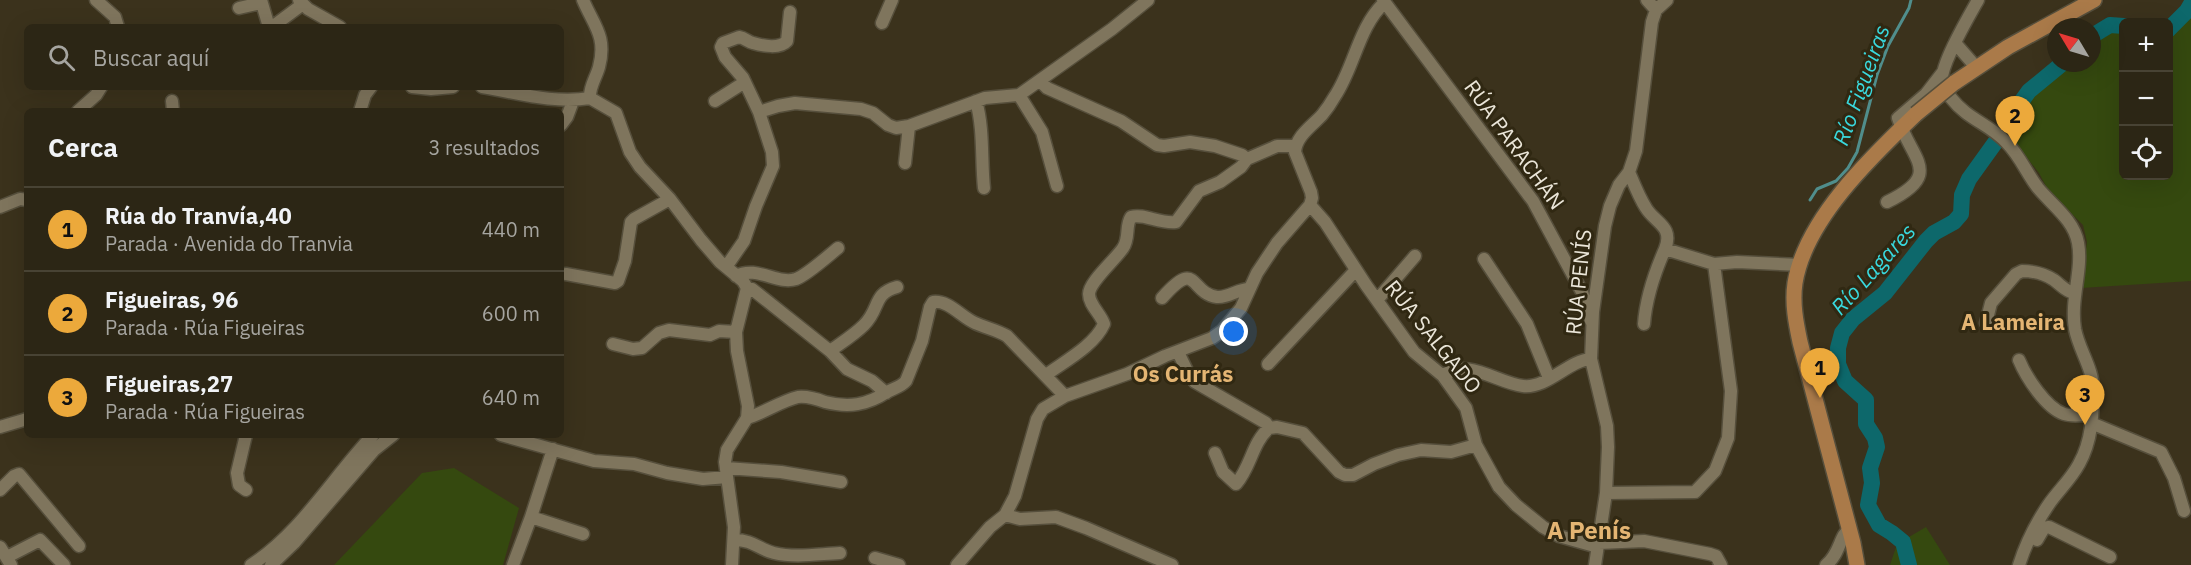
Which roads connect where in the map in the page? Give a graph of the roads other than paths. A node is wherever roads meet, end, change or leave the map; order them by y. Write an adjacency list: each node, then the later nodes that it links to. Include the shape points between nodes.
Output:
1 (96, 0): 16 (street, via 115,17)
2 (584, 0): 30 (street, via 600,32 603,51)
3 (892, 0): 15 (street)
4 (1148, 0): 23 (street)
5 (1647, 0): 13 (street)
6 (1666, 0): 13 (street)
7 (1978, 0): 20 (street)
8 (2094, 0): 21 (main road)
9 (261, 1): 12 (street); 17 (street)
10 (1384, 1): 40 (street, via 1371,19 1338,93); 69 (street, RÚA PARACHÁN, via 1533,201 1582,292)
11 (301, 2): 18 (street); 19 (street)
12 (239, 8)
13 (1656, 10): 43 (street, RÚA PENÍS, via 1636,151)
14 (790, 12): 24 (street, via 785,45 751,43 739,37 723,43 725,57)
15 (882, 23)
16 (117, 24)
17 (269, 24)
18 (274, 24)
19 (335, 24)
20 (1955, 44): 21 (street); 22 (street)
21 (1976, 67): 22 (main road)
22 (1948, 78): 39 (main road, bridge); 39 (street, via 1898,118); 64 (street, via 1941,81 1957,105 2009,145 2071,227 2078,242)
23 (1040, 81): 29 (street); 41 (street, via 1047,88 1130,126 1157,145 1190,142 1215,146)
24 (745, 82): 32 (street); 36 (street)
25 (99, 90): 34 (street)
26 (369, 90): 35 (street)
27 (515, 90): 28 (street)
28 (537, 92): 31 (street)
29 (1018, 95): 33 (street); 44 (street, via 1042,132)
30 (590, 98): 31 (street); 46 (street, via 616,113 630,152)
31 (573, 101): 37 (street)
32 (715, 101)
33 (976, 101): 38 (street); 45 (street, via 982,120)
34 (81, 108)
35 (361, 108)
36 (759, 112): 38 (street, via 795,103 850,108 867,111 896,128); 57 (street, via 772,152 772,166 744,241)
37 (564, 121)
38 (909, 126): 42 (street)
39 (1901, 129): 48 (street, via 1921,170 1905,193); 56 (main road, via 1825,215 1808,241)
40 (1295, 146): 41 (street, via 1277,146); 49 (street, via 1311,192)
41 (1247, 159): 77 (street, via 1220,182 1199,191 1176,222 1131,217 1127,242 1089,292 1104,324 1084,347)
42 (905, 163)
43 (1629, 172): 52 (street, via 1647,210 1660,221 1666,233); 69 (street, RÚA PENÍS, via 1619,185 1605,226)
44 (1057, 186)
45 (984, 188)
46 (670, 199): 57 (street); 59 (street, via 631,222 618,282)
47 (24, 200): 50 (street)
48 (1887, 202)
49 (1310, 205): 58 (street, RÚA SALGADO); 63 (street, via 1277,243)
50 (0, 207)
51 (838, 248): 60 (street, via 796,279 752,272)
52 (1665, 249): 55 (street); 68 (street, via 1646,304)
53 (1416, 255): 66 (street)
54 (1484, 259): 79 (street, via 1527,324)
55 (1714, 264): 56 (street); 98 (street, via 1731,391 1728,438 1715,471 1695,492)
56 (1800, 265): 102 (main road, via 1795,283 1795,318)
57 (726, 267): 60 (street)
58 (1356, 270): 66 (street, RÚA SALGADO); 76 (street)
59 (566, 274)
60 (736, 276): 62 (street)
61 (897, 287): 72 (street, via 880,294 878,306 865,324)
62 (747, 288): 70 (street); 72 (street, via 752,288)
63 (1249, 289): 65 (street, via 1220,297 1210,295 1187,279); 73 (street, via 1241,308 1222,331 1212,339)
64 (2074, 293): 67 (street, via 2044,275 2022,271 1991,303); 84 (street, via 2075,328 2092,374)
65 (1162, 298)
66 (1377, 300): 78 (street, RÚA SALGADO, via 1414,352)
67 (1986, 323)
68 (1644, 324)
69 (1593, 325): 74 (street, RÚA PENÍS)
70 (736, 332): 71 (street, via 669,330 659,333 642,348); 82 (street)
71 (613, 344)
72 (830, 351): 80 (street, via 847,369)
73 (1178, 351): 81 (street); 86 (street, via 1195,382)
74 (1591, 359): 79 (street); 98 (street, RÚA PENÍS, via 1607,426)
75 (2019, 360): 84 (street, via 2038,392 2062,414)
76 (1268, 364)
77 (1046, 375): 80 (street, via 1007,336 937,301 930,307 906,381); 81 (street)
78 (1443, 376): 79 (street, via 1459,368 1521,386); 91 (street, RÚA SALGADO, via 1466,408)
79 (1549, 378)
80 (886, 393): 82 (street, via 857,406 797,397)
81 (1065, 396): 100 (street, via 1039,414 1015,496)
82 (747, 418): 94 (street, via 727,450)
83 (24, 420): 85 (street)
84 (2092, 420): 99 (street, via 2161,452); 107 (street, via 2079,465 2050,503)
85 (0, 427)
86 (1269, 428): 91 (street, via 1303,433 1345,476 1398,455 1421,450 1451,452); 93 (street, via 1236,484 1223,472)
87 (245, 438): 97 (street, via 237,472 238,484)
88 (370, 438): 114 (street, via 285,538)
89 (389, 438): 115 (street)
90 (512, 438): 92 (street)
91 (1476, 445): 105 (street, RÚA SALGADO, via 1499,487 1516,505 1558,536)
92 (553, 449): 94 (street, via 584,459 634,464 703,479); 101 (street)
93 (1215, 453)
94 (726, 473): 95 (street, via 781,472); 104 (street)
95 (841, 482)
96 (0, 490): 106 (street, via 19,474)
97 (246, 490)
98 (1605, 493): 105 (street, RÚA PENÍS)
99 (2184, 512)
100 (1005, 515): 119 (street); 120 (street, via 1020,519 1056,517)
101 (531, 517): 103 (street); 116 (street)
102 (1850, 529): 123 (street); 124 (main road)
103 (583, 534)
104 (734, 540): 112 (street); 117 (street)
105 (1598, 545): 121 (street, RÚA PENÍS); 122 (street, RÚA SALGADO, via 1644,541 1710,554)
106 (79, 546)
107 (2023, 552): 110 (street, via 2030,553 2041,532 2049,527); 125 (street)
108 (840, 553): 112 (street)
109 (6, 556): 113 (street, via 40,540)
110 (2110, 557)
111 (875, 558): 118 (street)
112 (814, 560)
113 (64, 565)
114 (251, 565)
115 (271, 565)
116 (513, 565)
117 (732, 565)
118 (899, 565)
119 (957, 565)
120 (1172, 565)
121 (1595, 565)
122 (1721, 565)
123 (1826, 565)
124 (1857, 565)
125 (2019, 565)

